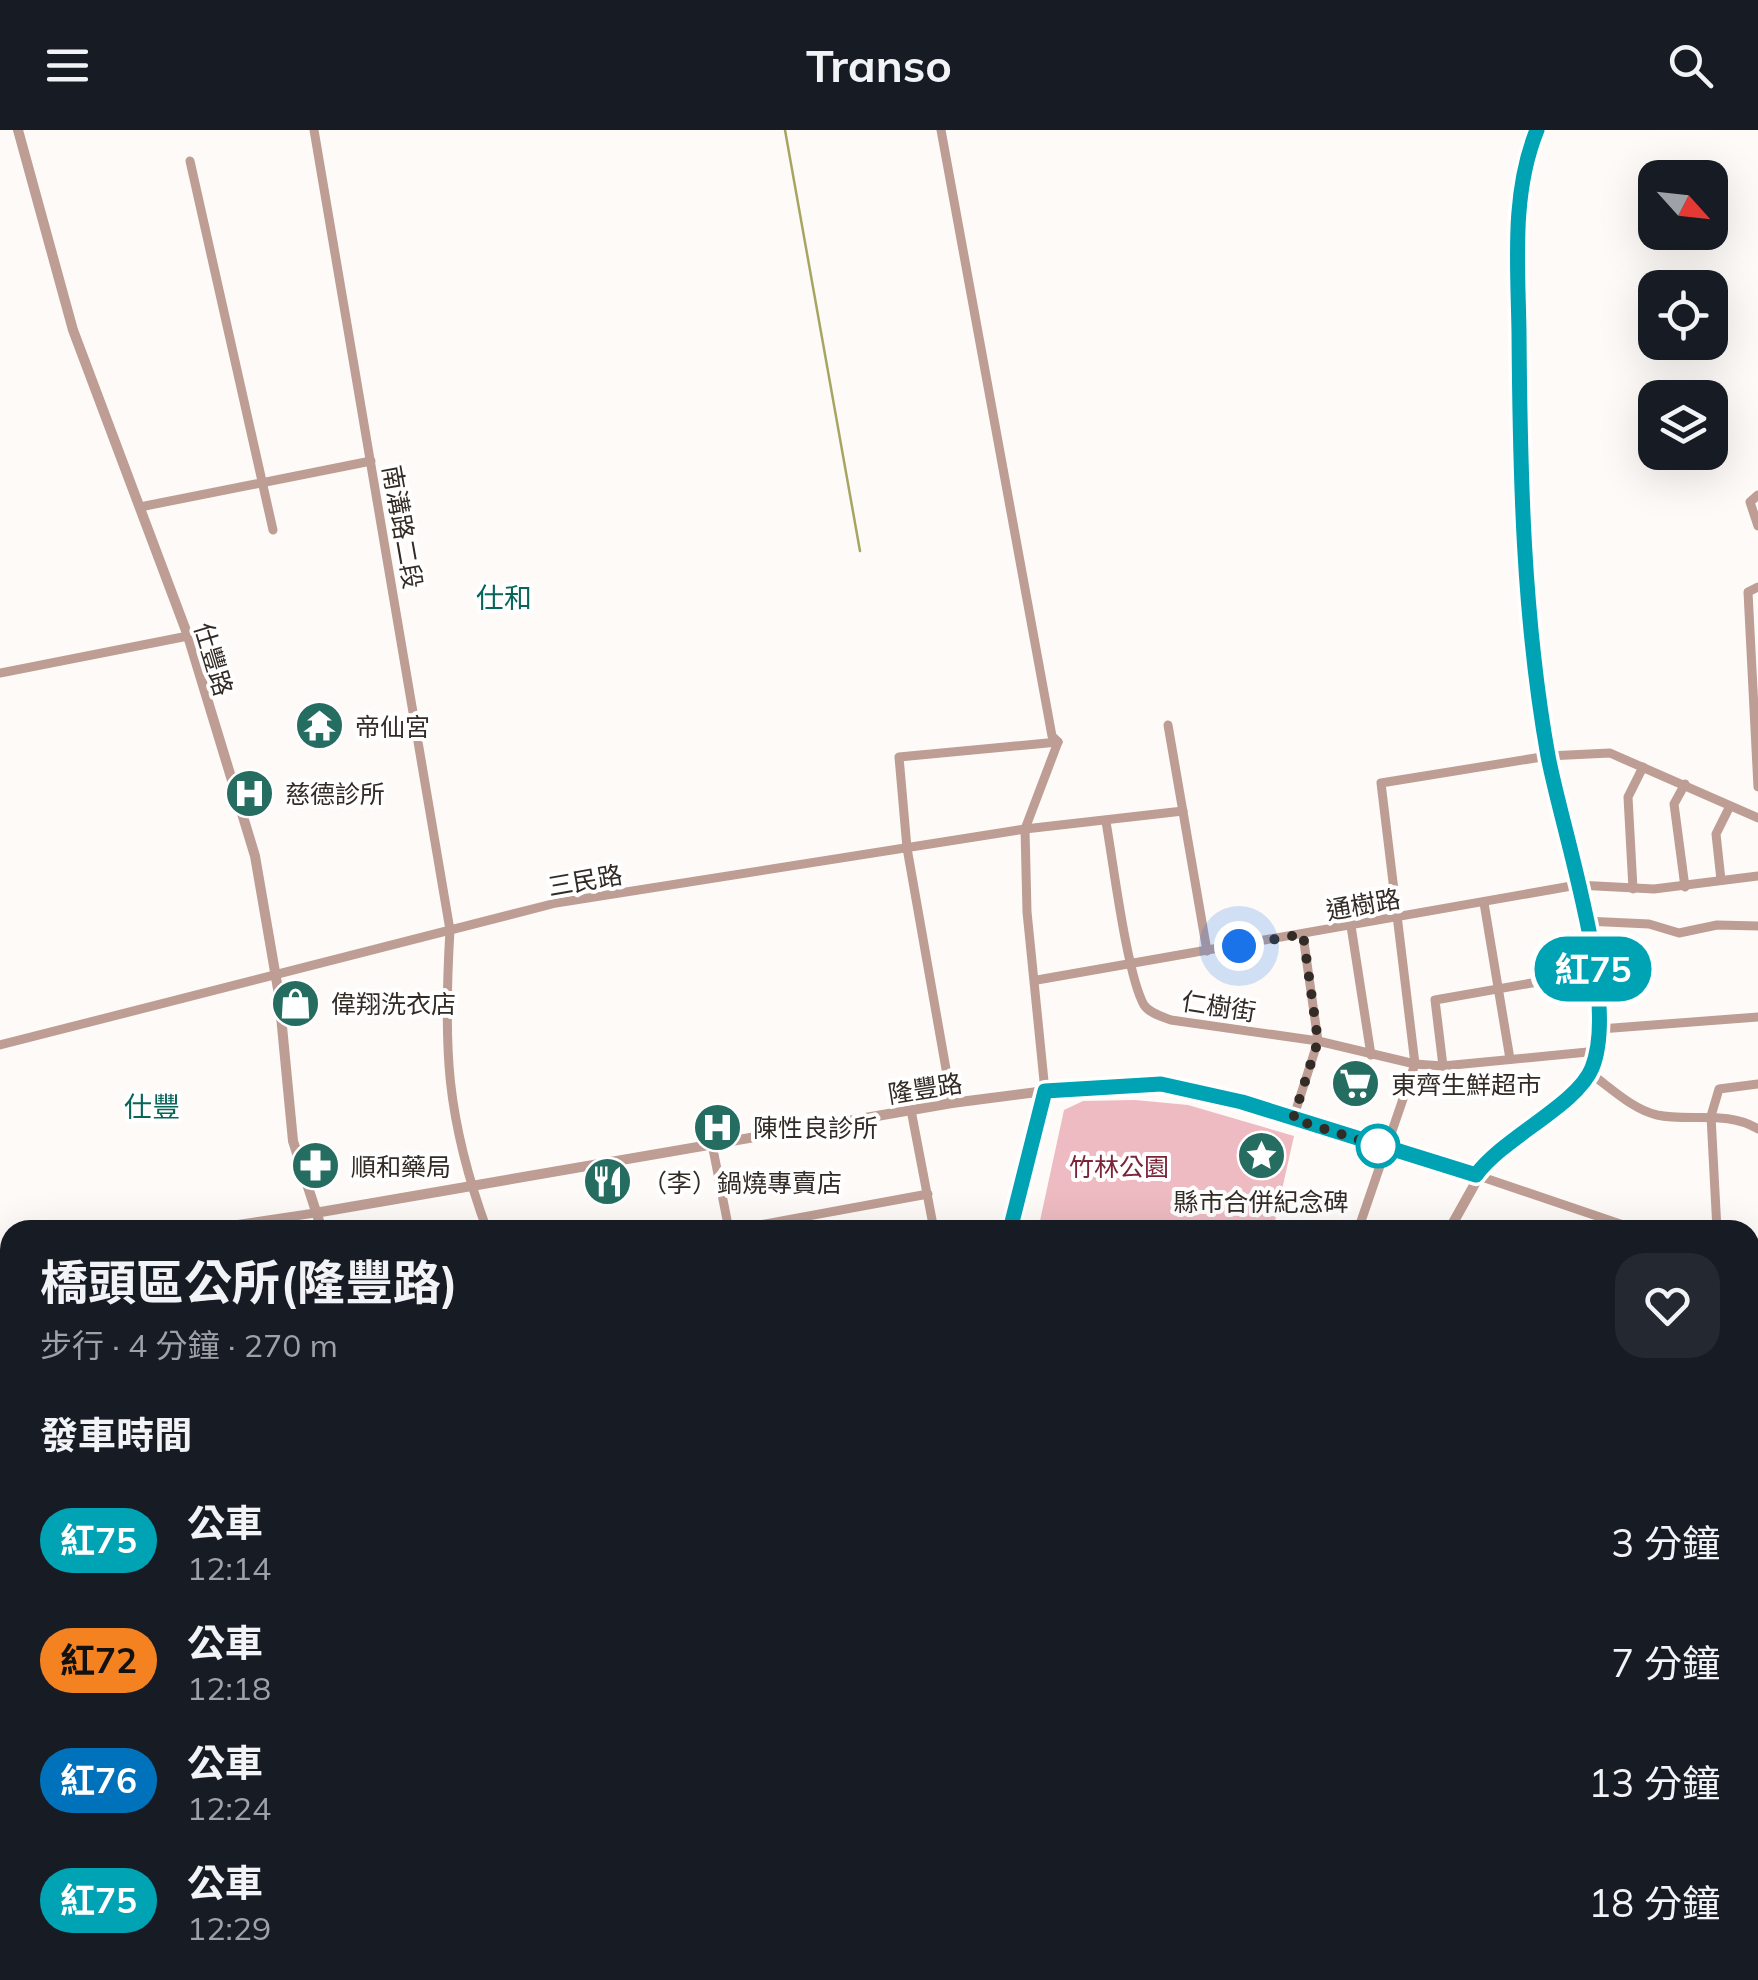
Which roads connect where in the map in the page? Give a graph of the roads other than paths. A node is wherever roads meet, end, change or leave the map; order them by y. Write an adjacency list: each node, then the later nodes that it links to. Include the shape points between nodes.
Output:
1 (18, 130): 9 (street, 仕豐路, via 73,330)
2 (314, 130): 6 (street, 南溝路二段)
3 (941, 130): 16 (street)
4 (1536, 130): 17 (street, via 1518,210 1520,410 1527,579)
5 (190, 161): 7 (street)
6 (372, 462): 7 (street); 37 (street, 南溝路二段)
7 (265, 482): 9 (street); 11 (street)
8 (1758, 495): 10 (street, via 1750,502)
9 (140, 507): 13 (street, 仕豐路)
10 (1758, 526)
11 (274, 530)
12 (1758, 588): 20 (street, via 1748,592)
13 (188, 636): 14 (street); 42 (street, 仕豐路, via 255,856)
14 (0, 673)
15 (1168, 726): 22 (street)
16 (1058, 742): 25 (street); 26 (street, via 899,757)
17 (1548, 756): 18 (street, via 1610,753); 29 (street); 33 (street, via 1381,783)
18 (1644, 767): 19 (street); 30 (street, via 1628,797)
19 (1684, 784): 21 (street); 31 (street, via 1674,804)
20 (1758, 787)
21 (1730, 806): 23 (street); 28 (street, via 1716,834)
22 (1183, 811): 24 (street, 三民路); 39 (street)
23 (1758, 818)
24 (1106, 822): 25 (street, 三民路); 40 (street, 仁樹街)
25 (1025, 829): 26 (street, 三民路); 43 (street)
26 (906, 848): 37 (street, 三民路, via 556,904); 57 (street)
27 (1758, 876): 28 (street, 通樹路)
28 (1720, 880): 31 (street, 通樹路)
29 (1577, 885): 30 (street, 通樹路); 32 (street, 通樹路); 34 (street)
30 (1632, 888): 31 (street, 通樹路)
31 (1684, 888)
32 (1484, 903): 33 (street, 通樹路); 44 (street)
33 (1396, 919): 35 (street, 通樹路); 52 (street)
34 (1585, 921): 36 (street, via 1650,924 1678,933); 41 (street)
35 (1351, 926): 38 (street, 通樹路); 50 (street)
36 (1758, 926)
37 (450, 930): 42 (street, 三民路); 65 (street, 南溝路二段, via 446,1064)
38 (1303, 934): 39 (street, 通樹路); 47 (street)
39 (1207, 951): 40 (street, 通樹路)
40 (1132, 964): 43 (street, 通樹路); 47 (street, 仁樹街, via 1145,1006 1171,1020)
41 (1594, 972): 44 (street); 46 (street)
42 (276, 976): 48 (street, 三民路); 67 (street, 仕豐路, via 293,1141)
43 (1036, 980): 56 (street)
44 (1498, 989): 51 (street); 53 (street, via 1435,1000)
45 (1758, 1017): 46 (street)
46 (1600, 1029): 49 (street)
47 (1318, 1041): 50 (street, 仁樹街); 60 (street)
48 (0, 1045)
49 (1598, 1051): 51 (street, 仁樹街); 54 (street)
50 (1371, 1055): 52 (street, 仁樹街)
51 (1510, 1058): 53 (street, 仁樹街)
52 (1415, 1064): 53 (street, 仁樹街); 63 (street)
53 (1443, 1066)
54 (1590, 1073): 59 (street, via 1658,1115); 64 (street)
55 (1758, 1084): 59 (street, via 1720,1089)
56 (1045, 1091): 57 (street, 隆豐路); 60 (street, 隆豐路, via 1161,1084); 74 (street)
57 (952, 1103): 58 (street, 隆豐路)
58 (911, 1110): 62 (street, 隆豐路); 66 (street)
59 (1711, 1116): 61 (street); 78 (street)
60 (1293, 1119): 63 (street, 隆豐路)
61 (1758, 1129)
62 (712, 1144): 65 (street, 隆豐路); 71 (street)
63 (1385, 1148): 64 (street, 隆豐路); 75 (street)
64 (1476, 1175): 76 (street); 77 (street)
65 (472, 1186): 67 (street, 隆豐路); 70 (street, 南溝路二段)
66 (928, 1194): 72 (street); 73 (street)
67 (316, 1212): 68 (street); 69 (street, 仕豐路)
68 (264, 1220)
69 (319, 1220)
70 (484, 1220)
71 (729, 1220)
72 (786, 1220)
73 (932, 1220)
74 (1013, 1220)
75 (1361, 1220)
76 (1454, 1220)
77 (1608, 1220)
78 (1716, 1220)

